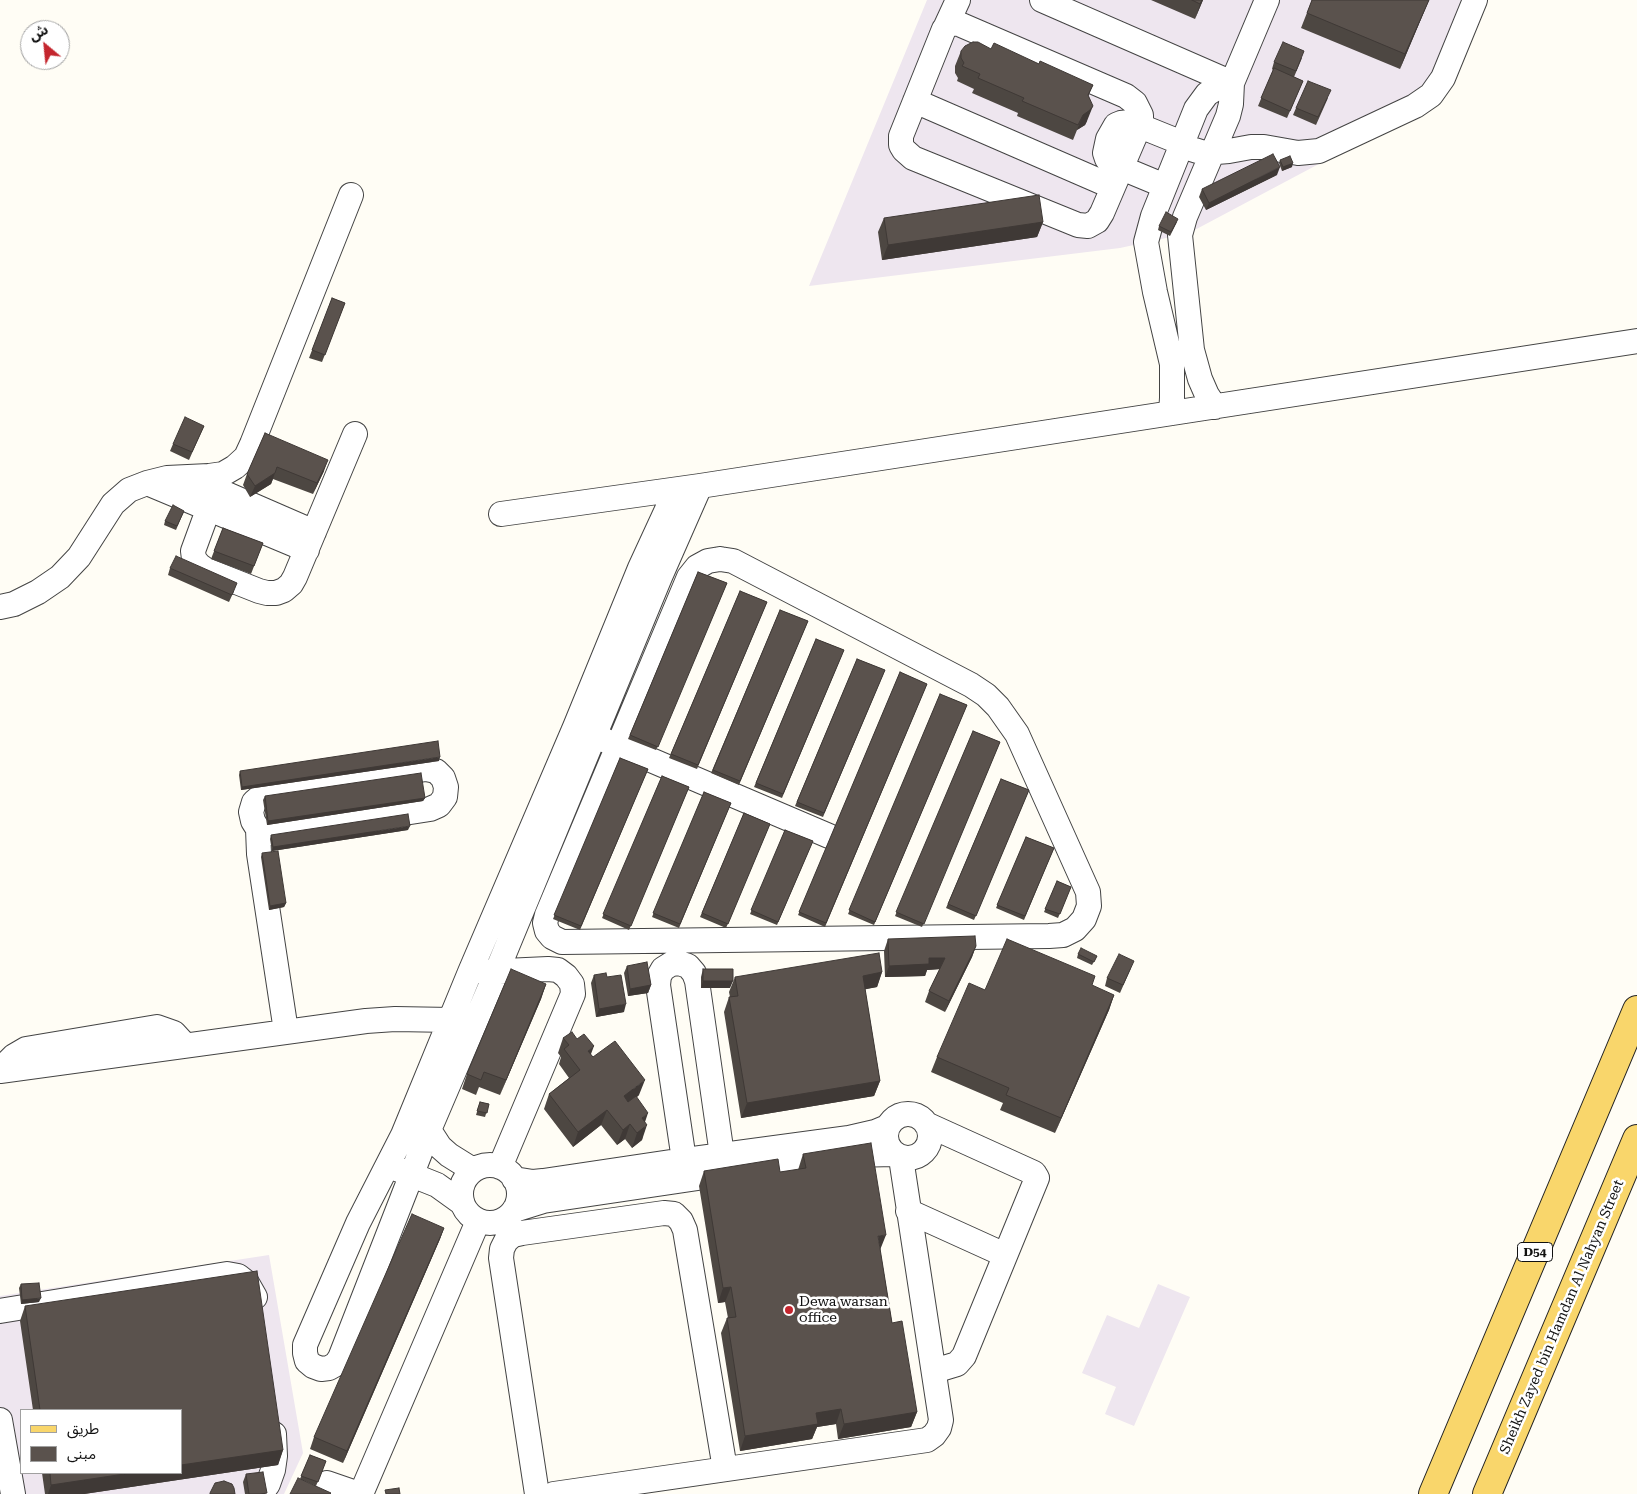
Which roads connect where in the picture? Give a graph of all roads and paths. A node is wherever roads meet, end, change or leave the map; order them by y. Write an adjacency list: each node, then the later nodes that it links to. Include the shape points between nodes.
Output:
1 (958, 0): 5 (street)
2 (1042, 0): 6 (street)
3 (1267, 0): 6 (street)
4 (1475, 0): 10 (street, via 1443,78 1430,95 1415,106 1319,151 1298,154 1264,146)
5 (946, 26): 7 (street); 8 (street, via 959,24 1126,96 1138,108)
6 (1232, 83): 9 (street, via 1215,89 1201,101); 10 (street, via 1229,110)
7 (915, 101): 11 (street); 11 (street, via 901,140 904,150 913,158 1083,226 1093,224 1100,217)
8 (1139, 125): 9 (street); 11 (street)
9 (1182, 143): 10 (street, via 1196,151); 12 (street)
10 (1213, 152): 14 (street, via 1180,235)
11 (1117, 177): 12 (street)
12 (1165, 186): 15 (street, via 1146,242)
13 (351, 194): 20 (street, via 246,456 223,474)
14 (1184, 287): 15 (street); 17 (street, via 1192,350 1207,395)
15 (1155, 292): 18 (street, via 1172,364)
16 (1637, 341): 17 (street)
17 (1215, 407): 18 (street)
18 (1171, 413): 22 (street)
19 (355, 434): 26 (street)
20 (186, 476): 21 (street); 26 (street)
21 (147, 483): 24 (street); 28 (street, via 129,490 113,504 79,556 60,577 14,604)
22 (700, 486): 23 (street); 27 (street)
23 (676, 490): 25 (street); 27 (street)
24 (208, 510): 26 (street); 26 (street, via 193,551 194,559 206,570 267,594 284,590 291,584)
25 (501, 514)
26 (310, 541)
27 (650, 572): 29 (street)
28 (0, 607)
29 (585, 732): 30 (street); 34 (street); 36 (street)
30 (618, 746): 32 (street); 33 (street, via 547,915 545,923); 33 (street, via 689,577 708,561 720,558 733,561 971,685 992,701 1017,734 1088,892 1089,906 1075,929 1063,935 1049,936 571,942)
31 (258, 829): 31 (street, via 276,833 430,809 445,797 446,787 436,771 426,769 270,792 254,802 253,821); 39 (street)
32 (829, 836)
33 (552, 937): 34 (street)
34 (509, 939): 35 (street)
35 (497, 971): 36 (street); 44 (street); 53 (street, via 558,970 572,984 573,994)
36 (470, 972): 38 (street)
37 (1637, 1010): 74 (main road, D54)
38 (451, 1020): 39 (street, via 394,1019); 50 (street)
39 (286, 1031): 40 (street)
40 (3, 1071)
41 (718, 1125): 43 (street, via 704,1134 695,1135); 43 (street, via 697,981 688,966 670,964 658,976 658,985); 47 (street)
42 (887, 1127): 45 (street, via 902,1114 916,1115); 47 (street, via 849,1138); 48 (street, via 886,1142)
43 (679, 1129): 49 (street)
44 (429, 1130): 52 (street, via 449,1155); 54 (street)
45 (928, 1132): 48 (street, via 927,1148 916,1158); 51 (street); 61 (street, via 1036,1175 1036,1182)
46 (1637, 1140): 75 (main road, Sheikh Zayed bin Hamdan Al Nahyan Street)
47 (722, 1155): 49 (street)
48 (897, 1156): 55 (street, via 853,1155); 58 (street)
49 (684, 1160): 53 (street, via 533,1182)
50 (388, 1165): 54 (street); 54 (street, via 358,1223 305,1345 307,1361 313,1366 329,1368 340,1358)
51 (995, 1168)
52 (474, 1170): 53 (street, via 491,1166); 56 (street, via 462,1185)
53 (507, 1173): 57 (street, via 518,1194)
54 (412, 1175): 56 (street, via 437,1185)
55 (586, 1195): 57 (street, via 533,1203); 60 (street)
56 (462, 1203): 59 (street, via 468,1214)
57 (514, 1210): 59 (street, via 498,1222)
58 (908, 1211): 61 (street); 64 (street)
59 (478, 1221): 71 (street)
60 (590, 1223): 67 (street, via 664,1213 674,1214 681,1221); 72 (street, via 513,1235 502,1249)
61 (1005, 1255): 64 (street, via 964,1356 957,1364)
62 (0, 1311): 63 (street, via 227,1274 243,1279 254,1292)
63 (259, 1323)
64 (934, 1371): 67 (street, via 942,1420 934,1435 927,1440)
65 (271, 1412): 70 (street, via 275,1456 268,1484)
66 (0, 1420): 69 (street)
67 (725, 1470): 73 (street)
68 (327, 1484): 71 (street)
69 (13, 1494)
70 (261, 1494)
71 (360, 1494)
72 (537, 1494)
73 (554, 1494)
74 (1433, 1494)
75 (1487, 1494)

